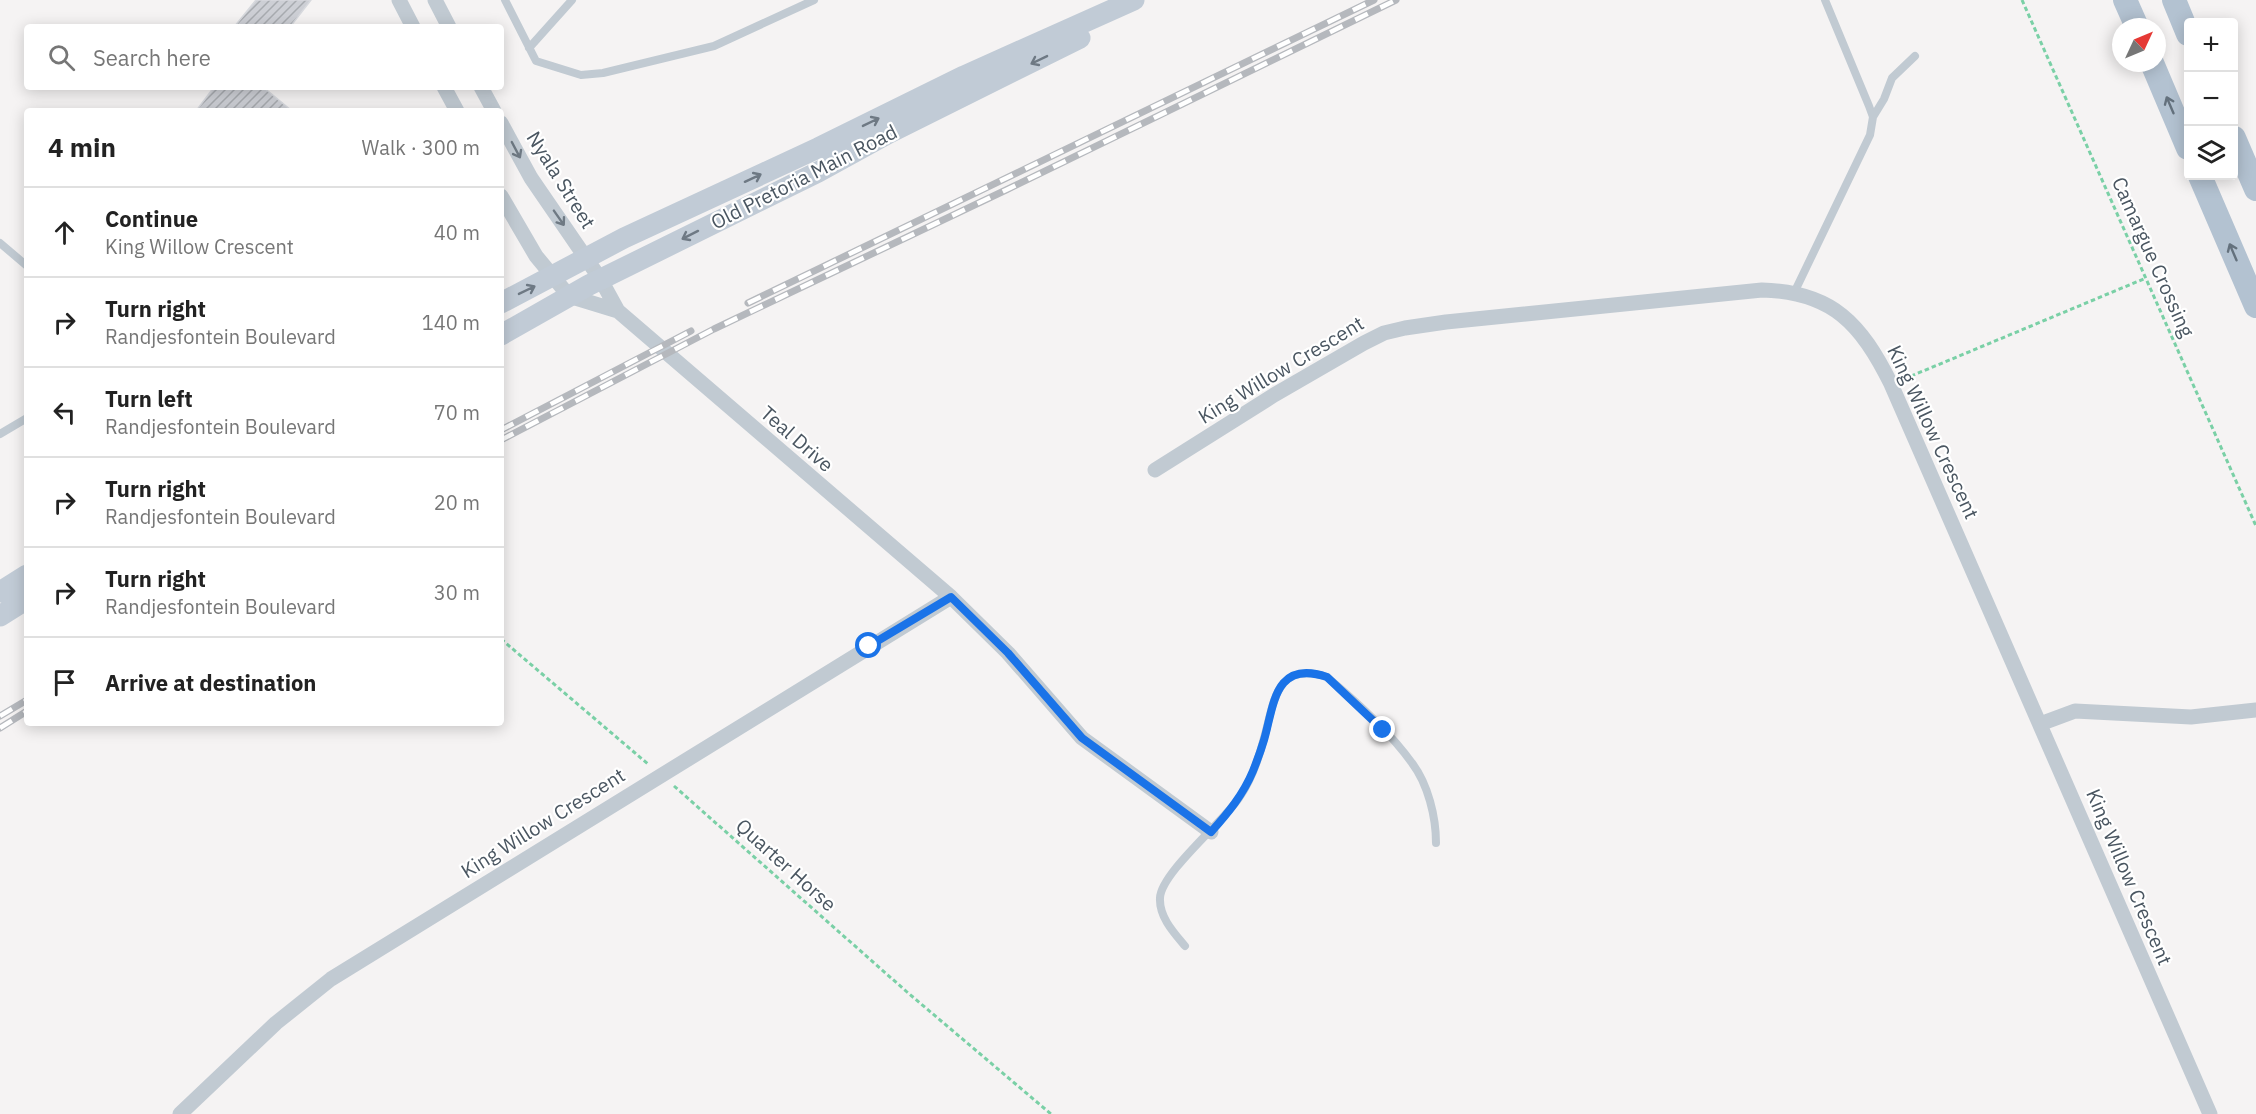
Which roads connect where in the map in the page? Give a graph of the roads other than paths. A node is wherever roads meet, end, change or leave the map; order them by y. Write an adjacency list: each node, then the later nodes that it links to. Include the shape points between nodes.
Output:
1 (399, 0): 12 (street)
2 (435, 0): 13 (street)
3 (505, 0): 15 (lane)
4 (572, 0): 15 (lane)
5 (814, 0): 15 (lane, via 714,46 603,73 581,75 536,61)
6 (1134, 0): 10 (main road, Old Pretoria Main Road)
7 (1825, 0): 22 (lane)
8 (2126, 0): 11 (main road)
9 (2174, 0): 14 (main road)
10 (1103, 15): 30 (main road, Old Pretoria Main Road, one-way to 10, via 964,76); 33 (main road, Old Pretoria Main Road, one-way to 33, via 1076,42)
11 (2133, 18)
12 (411, 24)
13 (447, 24)
14 (2184, 24)
15 (530, 48)
16 (1915, 56): 22 (lane, via 1892,78)
17 (2156, 72): 24 (main road, one-way to 17)
18 (446, 90): 20 (street)
19 (484, 90): 21 (street)
20 (455, 108)
21 (492, 108)
22 (1873, 117): 34 (lane, via 1870,135)
23 (504, 128): 30 (street, Nyala Street, one-way to 30, via 531,178)
24 (2184, 139)
25 (2238, 147): 27 (main road)
26 (2202, 180): 37 (main road, one-way to 26)
27 (2256, 189)
28 (504, 201): 32 (street)
29 (0, 243): 31 (lane)
30 (586, 258): 32 (main road, Old Pretoria Main Road); 33 (street, Nyala Street)
31 (24, 263)
32 (553, 277): 35 (street); 36 (main road, Old Pretoria Main Road, one-way to 32)
33 (601, 280): 35 (main road, Old Pretoria Main Road); 38 (street, Teal Drive)
34 (1794, 293): 42 (street, King Willow Crescent, via 1733,292 1391,331 1327,364); 49 (street, King Willow Crescent, via 1821,303 1850,322 1876,354)
35 (569, 296): 38 (street, Teal Drive); 39 (main road, Old Pretoria Main Road)
36 (504, 302)
37 (2256, 306)
38 (618, 311): 45 (street, Teal Drive)
39 (504, 333)
40 (24, 420): 41 (lane)
41 (0, 434)
42 (1155, 470)
43 (24, 577): 44 (main road)
44 (0, 592)
45 (951, 597): 50 (street, Teal Drive, via 1008,653 1082,738); 53 (street, King Willow Crescent, via 324,984 276,1023)
46 (24, 601): 47 (main road)
47 (0, 616)
48 (2256, 710): 49 (street, via 2191,717 2075,711)
49 (2040, 724): 54 (street, King Willow Crescent)
50 (1211, 832): 51 (lane, via 1246,785 1278,690 1295,676 1316,673 1327,677 1346,694 1413,765 1428,797); 52 (lane, via 1178,866 1160,897 1169,926)
51 (1436, 843)
52 (1185, 946)
53 (180, 1114)
54 (2210, 1114)

